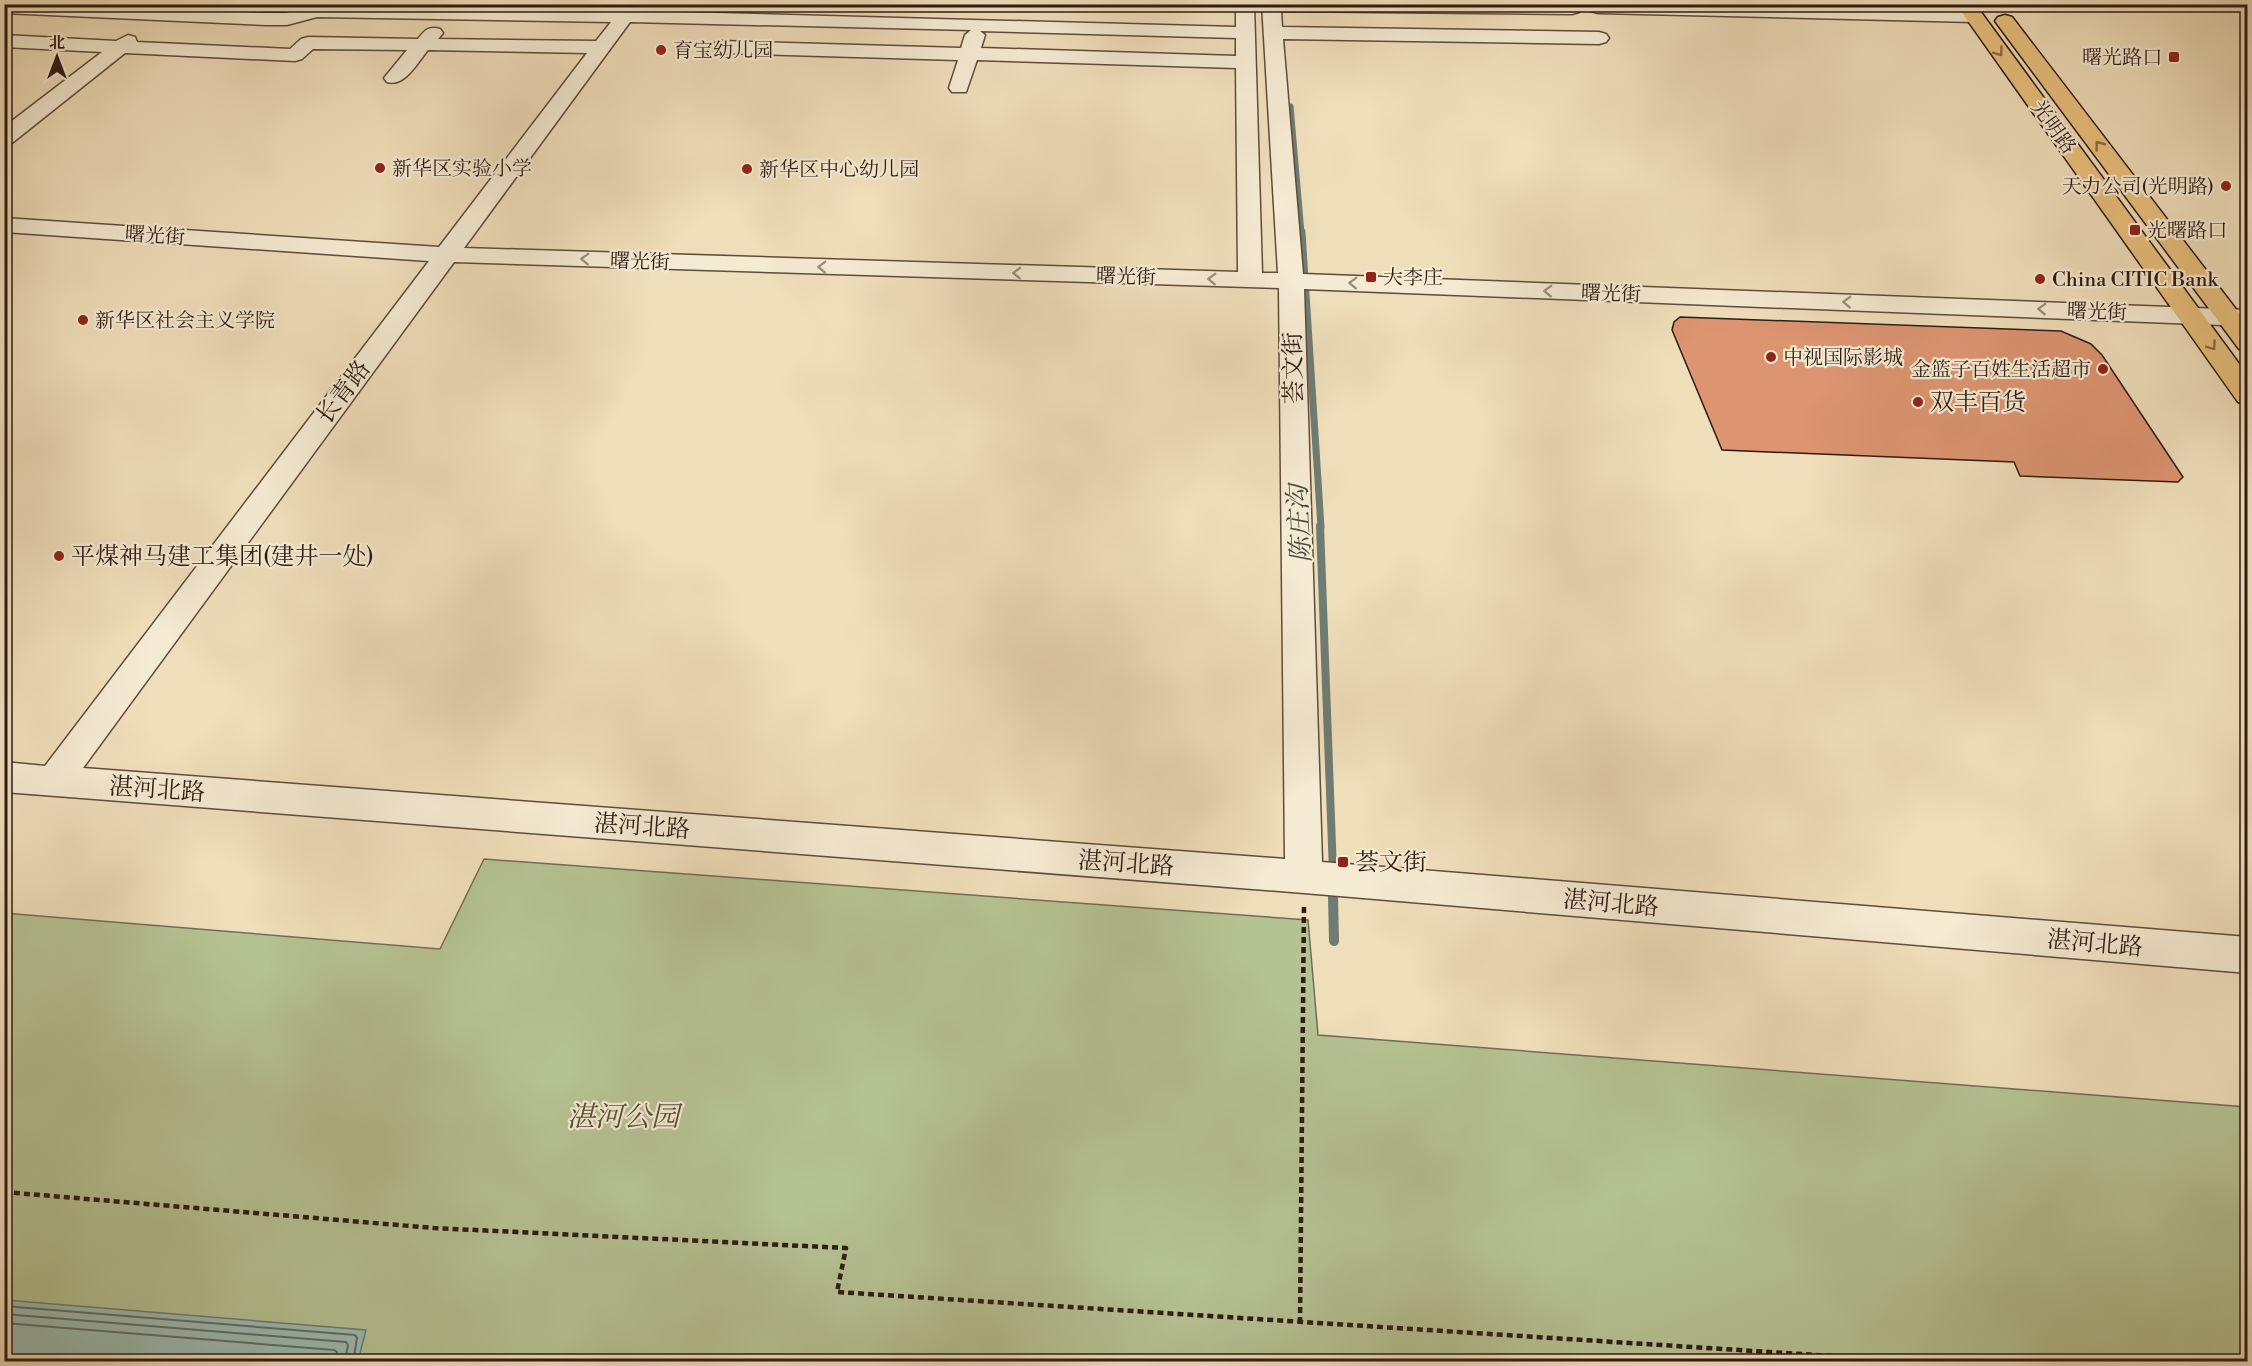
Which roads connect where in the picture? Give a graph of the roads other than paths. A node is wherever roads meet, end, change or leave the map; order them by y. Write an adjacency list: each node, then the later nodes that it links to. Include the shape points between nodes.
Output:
1 (984, 4): 11 (street)
2 (1597, 4): 7 (street)
3 (1244, 5): 12 (street)
4 (1271, 5): 6 (street); 13 (street, 荟文街)
5 (4, 7): 9 (street)
6 (1572, 8)
7 (1976, 8): 29 (main road, 光明路, one-way to 29); 30 (main road, 光明路, one-way to 7)
8 (454, 9): 9 (street, via 316,11 287,19); 10 (street); 16 (street)
9 (162, 10): 17 (street)
10 (630, 10): 11 (street); 18 (street, 长青路)
11 (978, 25): 12 (street); 20 (street)
12 (1246, 33): 21 (street)
13 (1273, 33): 14 (street); 28 (street, 荟文街)
14 (1599, 38)
15 (4, 41): 17 (street)
16 (423, 45): 17 (street, via 308,43 295,55); 18 (street); 22 (street)
17 (121, 47): 24 (street)
18 (604, 47): 26 (street, 长青路)
19 (722, 47): 20 (street)
20 (969, 54): 21 (street); 23 (street)
21 (1246, 62): 27 (street)
22 (394, 78)
23 (958, 88)
24 (4, 138)
25 (4, 225): 26 (street, 曙光街)
26 (445, 255): 27 (street, 曙光街, one-way to 26); 34 (street, 长青路)
27 (1250, 280): 28 (street, 曙光街)
28 (1304, 281): 29 (street, 曙光街, one-way to 28); 35 (street, 荟文街)
29 (2191, 315): 30 (street, 曙光街); 32 (main road, 光明路, one-way to 32)
30 (2238, 317): 31 (main road, 光明路)
31 (2247, 343)
32 (2247, 396)
33 (4, 777): 34 (street, 湛河北路)
34 (54, 781): 35 (street, 湛河北路)
35 (1326, 879): 36 (street, 湛河北路)
36 (2247, 955)

